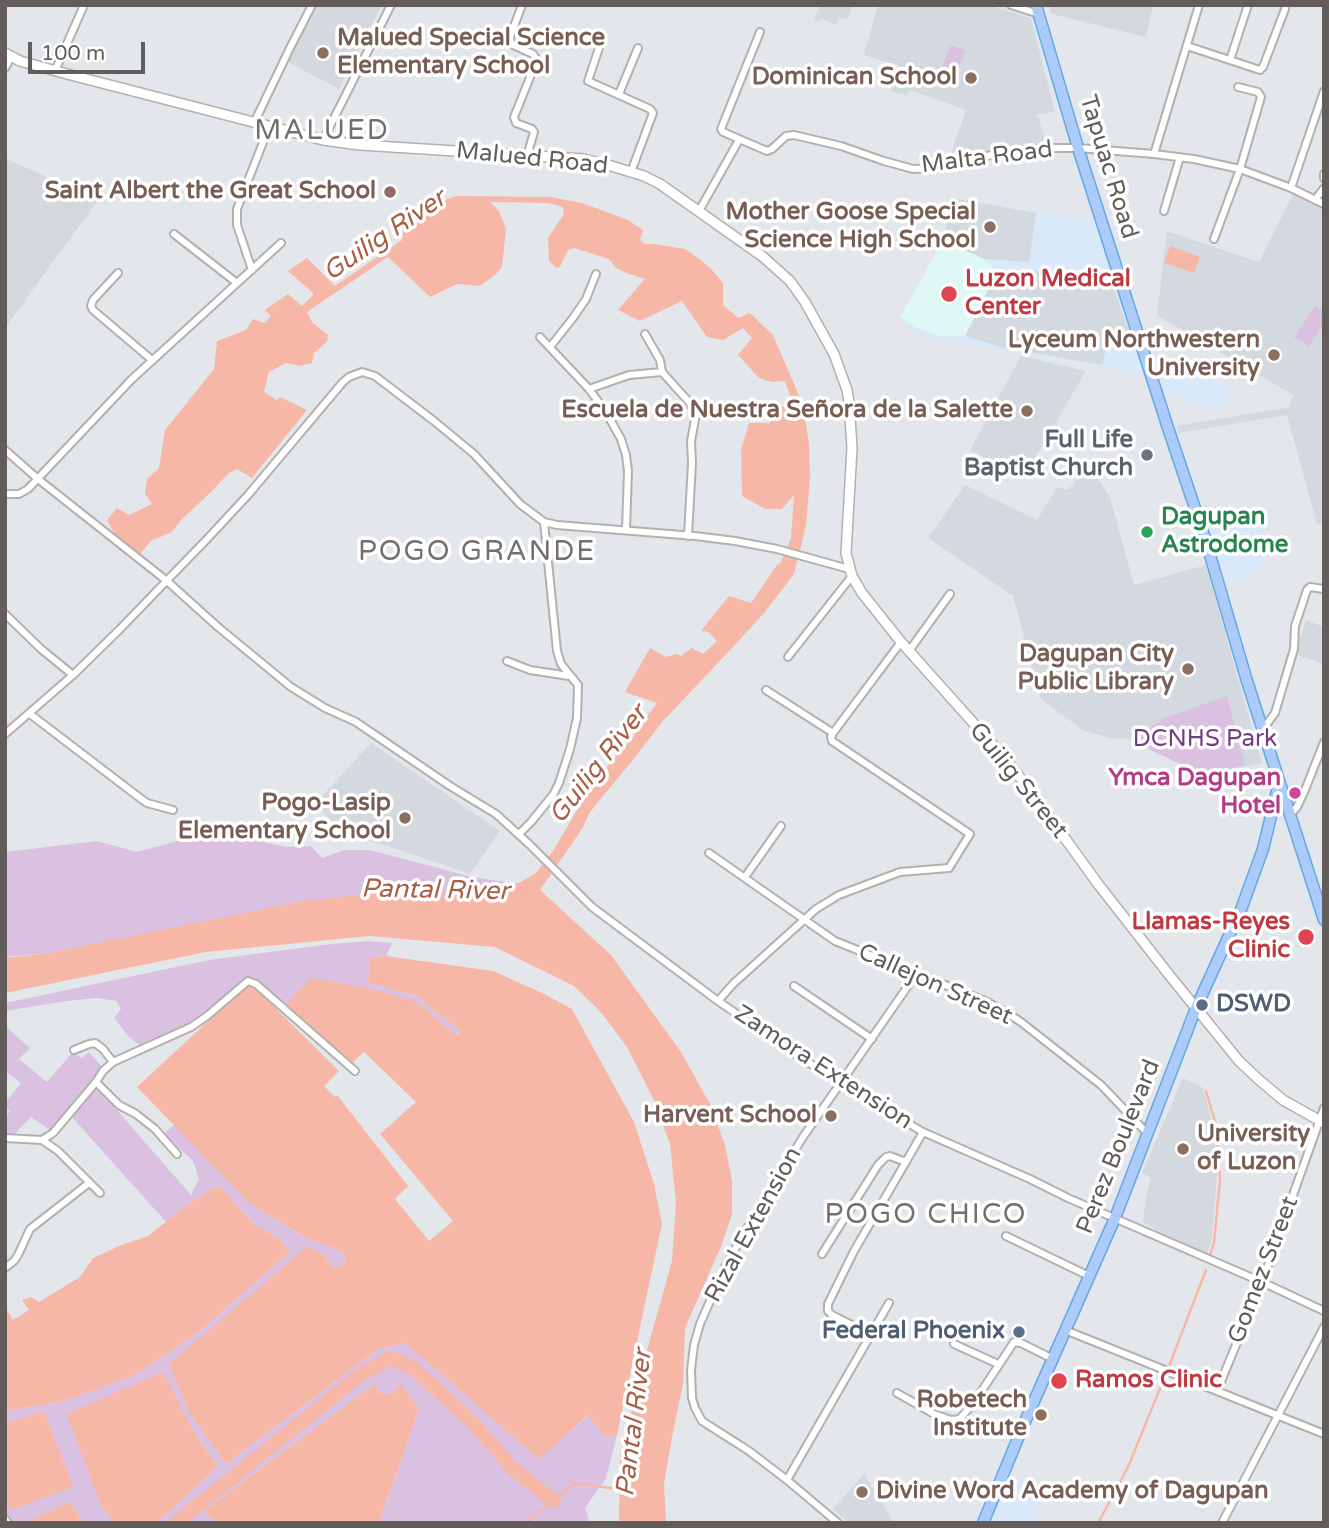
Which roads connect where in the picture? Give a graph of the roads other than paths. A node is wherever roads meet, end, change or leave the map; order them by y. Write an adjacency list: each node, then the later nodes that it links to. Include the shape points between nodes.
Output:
1 (84, 5): 17 (street)
2 (312, 5): 21 (street)
3 (391, 5): 23 (street)
4 (522, 5): 27 (street, via 510,37 512,44 537,60 514,117 516,123 534,132)
5 (1011, 5): 9 (street)
6 (1199, 5): 12 (street)
7 (1248, 5): 15 (street)
8 (1285, 9): 15 (street, via 1262,68)
9 (1038, 10): 25 (main road, Tapuac Road)
10 (760, 32): 24 (street, via 722,129)
11 (603, 39): 20 (street, via 588,81)
12 (1188, 46): 15 (street); 26 (street)
13 (638, 48): 20 (street)
14 (8, 55): 16 (street); 17 (street, Malued Road)
15 (1230, 60)
16 (5, 68)
17 (55, 71): 21 (street, Malued Road)
18 (1238, 87): 29 (street, via 1261,97)
19 (1324, 91): 31 (street)
20 (619, 94): 30 (street, via 653,114)
21 (254, 123): 22 (street, Malued Road)
22 (269, 127): 23 (street, Malued Road); 40 (street, via 236,217)
23 (323, 140): 27 (street, Malued Road)
24 (739, 140): 25 (street, Malta Road, via 767,151 794,135 913,169 1012,152); 35 (street)
25 (1078, 148): 26 (street); 70 (main road, Tapuac Road)
26 (1154, 154): 28 (street)
27 (527, 156): 30 (street, Malued Road, via 583,159)
28 (1180, 157): 29 (street); 36 (street)
29 (1240, 169): 31 (street); 38 (street)
30 (631, 172): 35 (street, Malued Road, via 660,184)
31 (1290, 188): 33 (street)
32 (1324, 188): 33 (street)
33 (1315, 200): 34 (street)
34 (1324, 204)
35 (699, 211): 56 (street, Malued Road, via 790,281 834,354 849,402 852,448)
36 (1164, 211)
37 (174, 234): 43 (street)
38 (1214, 239)
39 (281, 243): 40 (street)
40 (252, 270): 43 (street)
41 (118, 273): 47 (street, via 91,306)
42 (596, 274): 46 (street, via 586,299)
43 (237, 283): 47 (street)
44 (645, 334): 48 (street)
45 (540, 337): 46 (street)
46 (550, 347): 49 (street)
47 (152, 360): 51 (street)
48 (662, 372): 49 (street, via 629,375); 55 (street, via 696,414)
49 (589, 389): 54 (street, via 606,412 626,455)
50 (5, 450): 51 (street, Zamora Extension)
51 (38, 479): 52 (street, via 19,494); 58 (street, Zamora Extension)
52 (5, 494)
53 (544, 522): 54 (street); 58 (street, via 520,505 474,454 434,421 375,376 362,372 343,382 248,495); 67 (street, via 558,652)
54 (626, 530): 55 (street)
55 (688, 536): 57 (street, via 777,550)
56 (846, 553): 57 (street, Guilig Street)
57 (850, 572): 62 (street, Guilig Street); 64 (street)
58 (167, 581): 66 (street); 78 (street, Zamora Extension, via 306,698 356,722)
59 (1324, 589): 70 (street, via 1307,590 1294,626 1294,649 1275,713)
60 (950, 594): 63 (street)
61 (5, 614): 66 (street)
62 (901, 642): 63 (street, Guilig Street); 71 (street)
63 (909, 651): 87 (street, Guilig Street, via 1002,755)
64 (788, 657)
65 (507, 662): 67 (street)
66 (73, 675): 69 (street)
67 (570, 676): 78 (street, via 578,685 570,749 559,783)
68 (766, 690): 71 (street)
69 (30, 714): 72 (street); 75 (street, via 147,803)
70 (1263, 729): 74 (main road, Tapuac Road)
71 (833, 733): 82 (street, via 834,744 971,834 949,868 900,872 831,900)
72 (5, 734)
73 (1324, 742): 76 (street)
74 (1279, 782): 76 (main road, Tapuac Road); 87 (main road, Perez Boulevard, via 1264,849)
75 (173, 810)
76 (1290, 815): 81 (main road, Tapuac Road)
77 (781, 826): 80 (street)
78 (519, 834): 86 (street, Zamora Extension, via 592,908)
79 (709, 853): 80 (street, Callejon Street)
80 (745, 877): 82 (street, Callejon Street)
81 (1319, 888): 83 (main road, Tapuac Road)
82 (803, 920): 84 (street, Callejon Street, via 835,941); 86 (street)
83 (1324, 920)
84 (917, 973): 88 (street, Rizal Extension); 97 (street, Callejon Street, via 985,1001 1021,1022 1101,1085)
85 (794, 986): 88 (street)
86 (718, 1001): 93 (street, Zamora Extension)
87 (1196, 1008): 95 (street, Guilig Street, via 1256,1078); 97 (main road, Perez Boulevard)
88 (872, 1039): 93 (street, Rizal Extension)
89 (74, 1050): 90 (street, via 95,1043)
90 (113, 1062): 91 (street, via 191,1027 251,981); 92 (street)
91 (355, 1071)
92 (96, 1082): 99 (street); 100 (street, via 118,1105 155,1129)
93 (842, 1082): 96 (street, Zamora Extension); 122 (street, Rizal Extension, via 803,1137 725,1267 694,1345 692,1398 698,1415)
94 (1324, 1108): 95 (street, Gomez Street)
95 (1322, 1122): 109 (street, Gomez Street)
96 (923, 1132): 101 (street); 104 (street, Zamora Extension)
97 (1148, 1134): 104 (main road, Perez Boulevard)
98 (5, 1138): 99 (street)
99 (42, 1140): 102 (street)
100 (177, 1154)
101 (907, 1160): 106 (street, via 890,1156 882,1160); 114 (street, via 853,1251 828,1304 832,1315)
102 (89, 1182): 103 (street); 107 (street, via 30,1229 22,1249)
103 (100, 1193)
104 (1115, 1218): 108 (main road, Perez Boulevard); 109 (street, Zamora Extension)
105 (1006, 1236): 108 (street)
106 (822, 1254)
107 (5, 1268)
108 (1089, 1276): 113 (main road, Perez Boulevard)
109 (1262, 1282): 111 (street, Zamora Extension); 118 (street, Gomez Street)
110 (889, 1304): 114 (street)
111 (1324, 1311)
112 (1324, 1327): 120 (street)
113 (1065, 1330): 116 (main road, Perez Boulevard); 118 (street)
114 (871, 1335): 122 (street)
115 (954, 1344): 117 (street)
116 (1053, 1359): 117 (street, via 1016,1341); 124 (main road, Perez Boulevard)
117 (998, 1364): 119 (street, via 960,1419 934,1414)
118 (1217, 1391): 120 (street)
119 (897, 1393)
120 (1277, 1416): 121 (street); 125 (street)
121 (1324, 1434)
122 (787, 1480): 123 (street, Rizal Extension)
123 (838, 1523)
124 (983, 1523)
125 (1222, 1523)

